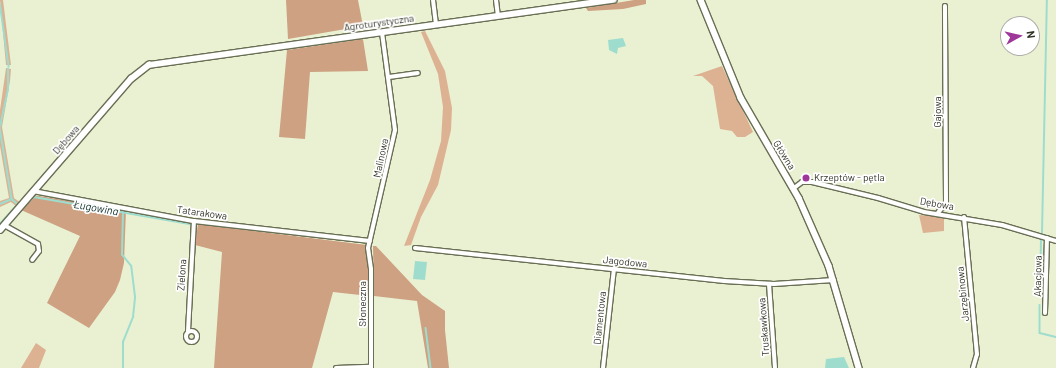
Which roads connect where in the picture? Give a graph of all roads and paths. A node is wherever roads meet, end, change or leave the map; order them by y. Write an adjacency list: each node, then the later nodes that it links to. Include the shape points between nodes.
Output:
1 (433, 0): 7 (street)
2 (496, 0): 6 (street)
3 (613, 0): 6 (street, Agroturystyczna)
4 (701, 0): 12 (street, Główna, via 749,115)
5 (945, 6): 14 (street, Gajowa, via 946,203)
6 (498, 16): 7 (street, Agroturystyczna)
7 (436, 24): 8 (street, Agroturystyczna)
8 (382, 32): 9 (street, Agroturystyczna); 11 (street, Malinowa)
9 (148, 65): 13 (street, Dębowa, via 131,79)
10 (418, 73): 11 (street)
11 (389, 77): 20 (street, Malinowa, via 394,135)
12 (794, 188): 14 (street, Dębowa, via 802,182 812,182); 25 (street, Główna)
13 (33, 192): 16 (street, Tatarakowa); 17 (street, Dębowa)
14 (937, 214): 15 (street, Dębowa)
15 (964, 217): 19 (street, Dębowa); 34 (street, Jarzębinowa, via 977,354)
16 (194, 221): 20 (street, Tatarakowa); 28 (street, Zielona)
17 (4, 225): 18 (street, Dębowa); 23 (street, via 38,244 39,251)
18 (0, 230)
19 (1047, 238): 21 (street, Dębowa); 27 (street, Akacjowa)
20 (370, 240): 30 (street, Słoneczna)
21 (1056, 241)
22 (415, 248): 24 (street, Jagodowa)
23 (32, 260)
24 (614, 269): 26 (street, Jagodowa); 31 (street, Diamentowa)
25 (834, 280): 26 (street, Jagodowa); 33 (street, Główna)
26 (769, 284): 32 (street, Truskawkowa)
27 (1045, 313)
28 (188, 331)
29 (336, 368): 30 (street, Słoneczna)
30 (371, 368)
31 (603, 368)
32 (775, 368)
33 (859, 368)
34 (973, 368)

